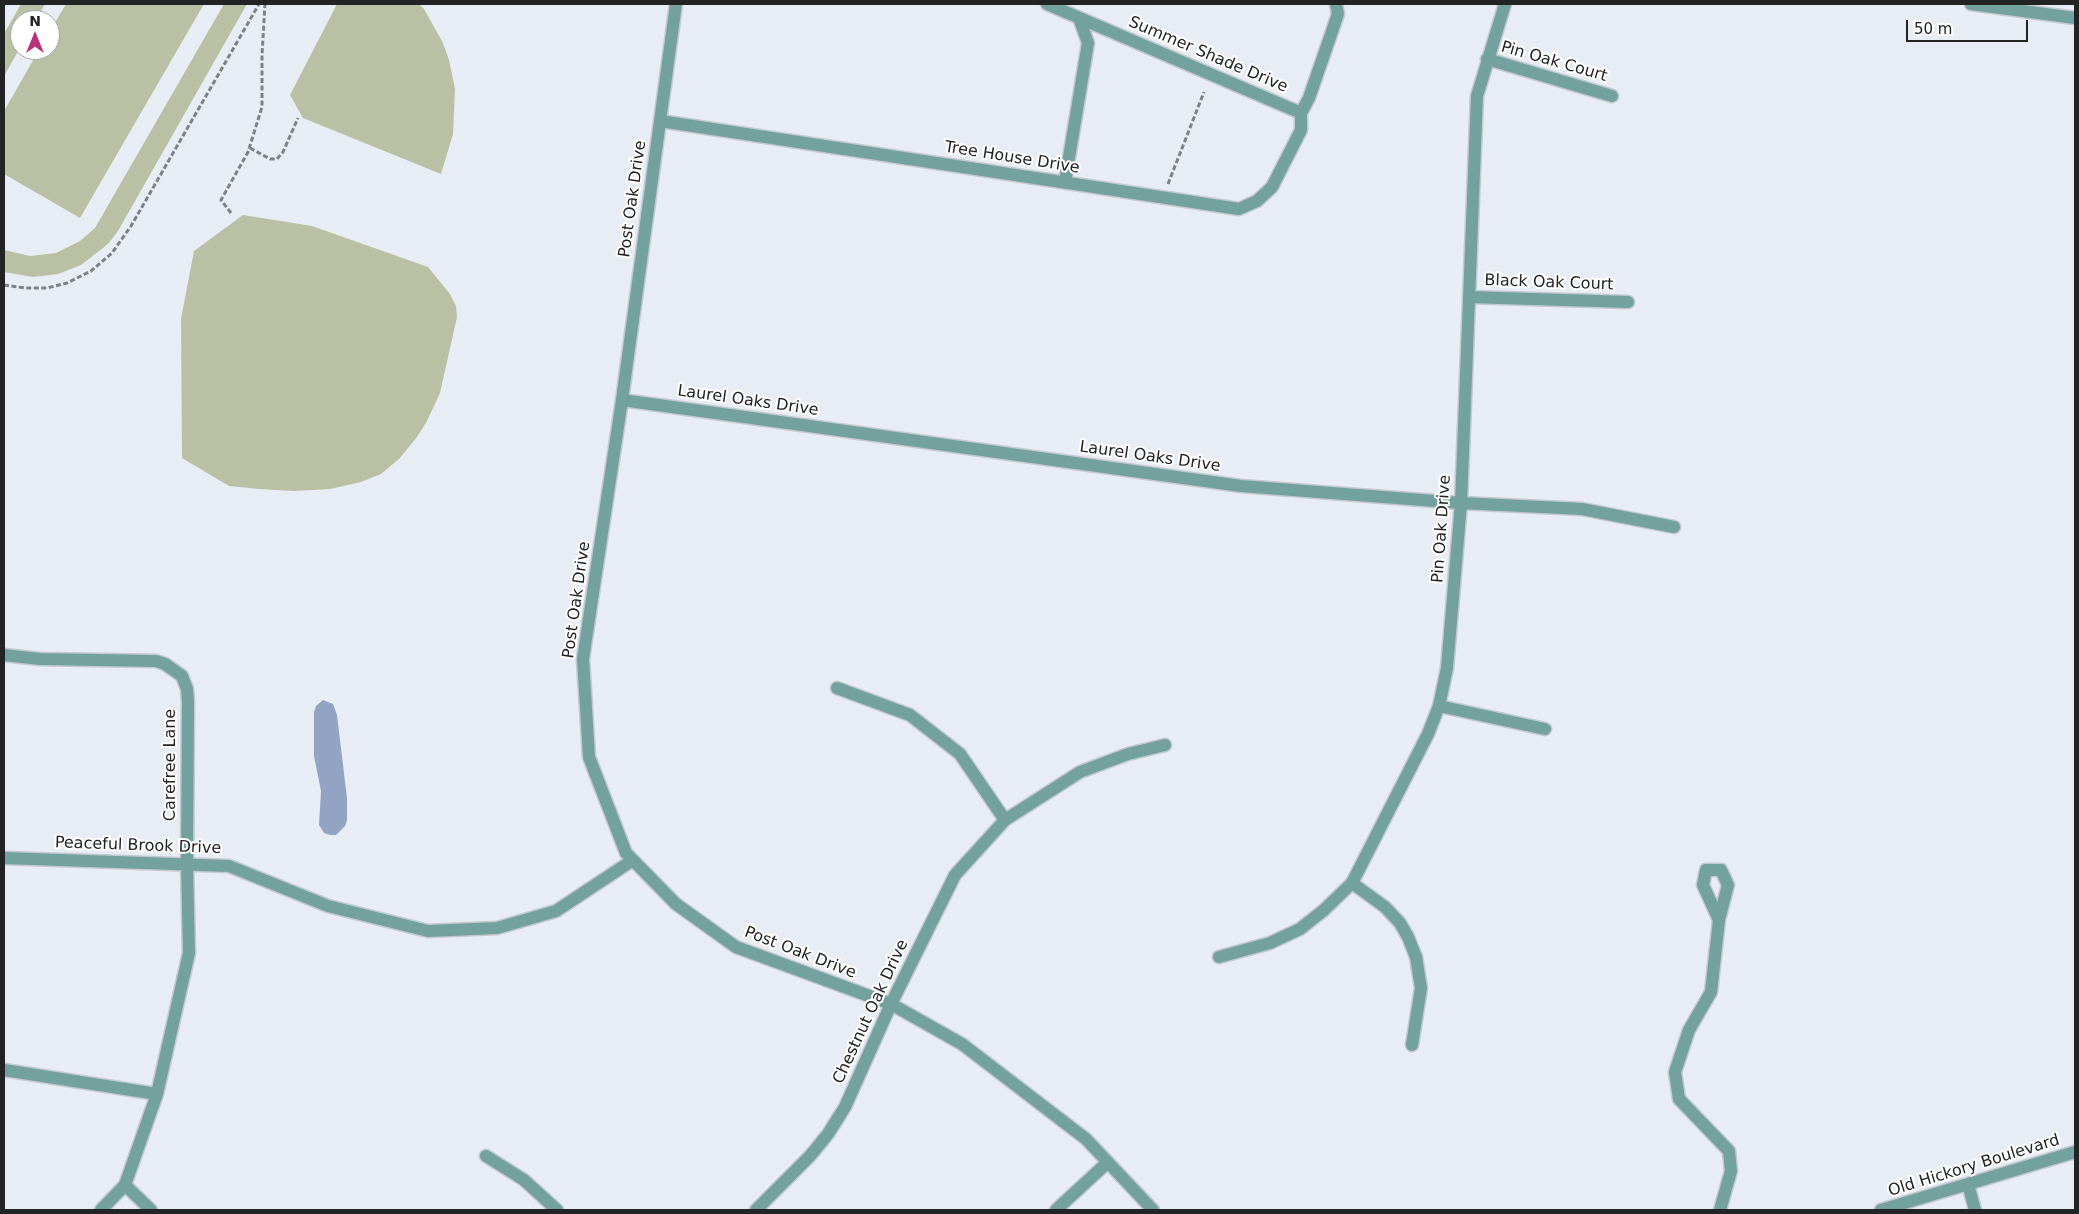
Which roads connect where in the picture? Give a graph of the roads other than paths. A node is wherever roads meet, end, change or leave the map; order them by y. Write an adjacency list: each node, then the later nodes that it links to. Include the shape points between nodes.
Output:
1 (676, 4): 11 (street, Post Oak Drive)
2 (1047, 4): 6 (street, Summer Shade Drive)
3 (1336, 4): 10 (street, Tree House Drive, via 1338,14)
4 (1505, 4): 8 (street, Pin Oak Drive)
5 (1971, 4): 7 (street)
6 (1080, 18): 10 (street, Summer Shade Drive); 12 (street, via 1088,43)
7 (2075, 18)
8 (1487, 59): 9 (street, Pin Oak Court); 13 (street, Pin Oak Drive, via 1477,96)
9 (1612, 96)
10 (1301, 113): 12 (street, Tree House Drive, via 1301,130 1272,187 1257,201 1239,209)
11 (660, 121): 12 (street, Tree House Drive); 15 (street, Post Oak Drive)
12 (1065, 182)
13 (1469, 297): 14 (street, Black Oak Court); 16 (street, Pin Oak Drive)
14 (1628, 302)
15 (622, 400): 16 (street, Laurel Oaks Drive, via 1241,486); 25 (street, Post Oak Drive, via 583,659 589,757 626,853)
16 (1461, 503): 17 (street, Laurel Oaks Drive, via 1582,509); 20 (street, Pin Oak Drive, via 1447,668)
17 (1674, 527)
18 (4, 655): 26 (street, Carefree Lane, via 156,661 182,676 188,702)
19 (837, 688): 23 (street, via 910,715 960,754)
20 (1438, 706): 21 (street); 27 (street, Pin Oak Drive, via 1428,734)
21 (1545, 729)
22 (1165, 745): 23 (street, Chestnut Oak Drive, via 1128,754 1080,772)
23 (1005, 820): 30 (street, Chestnut Oak Drive, via 956,875)
24 (4, 858): 26 (street, Peaceful Brook Drive)
25 (633, 860): 26 (street, Peaceful Brook Drive, via 556,911 497,928 428,931 328,906 229,866); 30 (street, Post Oak Drive, via 676,904 736,947)
26 (187, 864): 33 (street, Carefree Lane, via 189,953)
27 (1352, 883): 29 (street, Pin Oak Drive, via 1300,929 1270,943); 31 (street, via 1385,907 1400,923 1416,957 1421,988)
28 (1718, 920): 45 (street, via 1711,992 1689,1030 1675,1072 1679,1099 1728,1151 1730,1171)
29 (1219, 957)
30 (891, 1004): 36 (street, Post Oak Drive, via 962,1044 1086,1139); 42 (street, Chestnut Oak Drive, via 845,1107 828,1134)
31 (1412, 1045)
32 (4, 1070): 33 (street)
33 (157, 1094): 38 (street, Carefree Lane)
34 (2075, 1152): 37 (street, Old Hickory Boulevard)
35 (486, 1156): 41 (street, via 524,1180)
36 (1108, 1162): 43 (street); 44 (street, Post Oak Drive)
37 (1968, 1184): 46 (street, Old Hickory Boulevard); 47 (street)
38 (125, 1185): 39 (street, Carefree Lane); 40 (street)
39 (101, 1210)
40 (151, 1210)
41 (557, 1210)
42 (756, 1210)
43 (1056, 1210)
44 (1153, 1210)
45 (1720, 1210)
46 (1881, 1210)
47 (1975, 1210)

